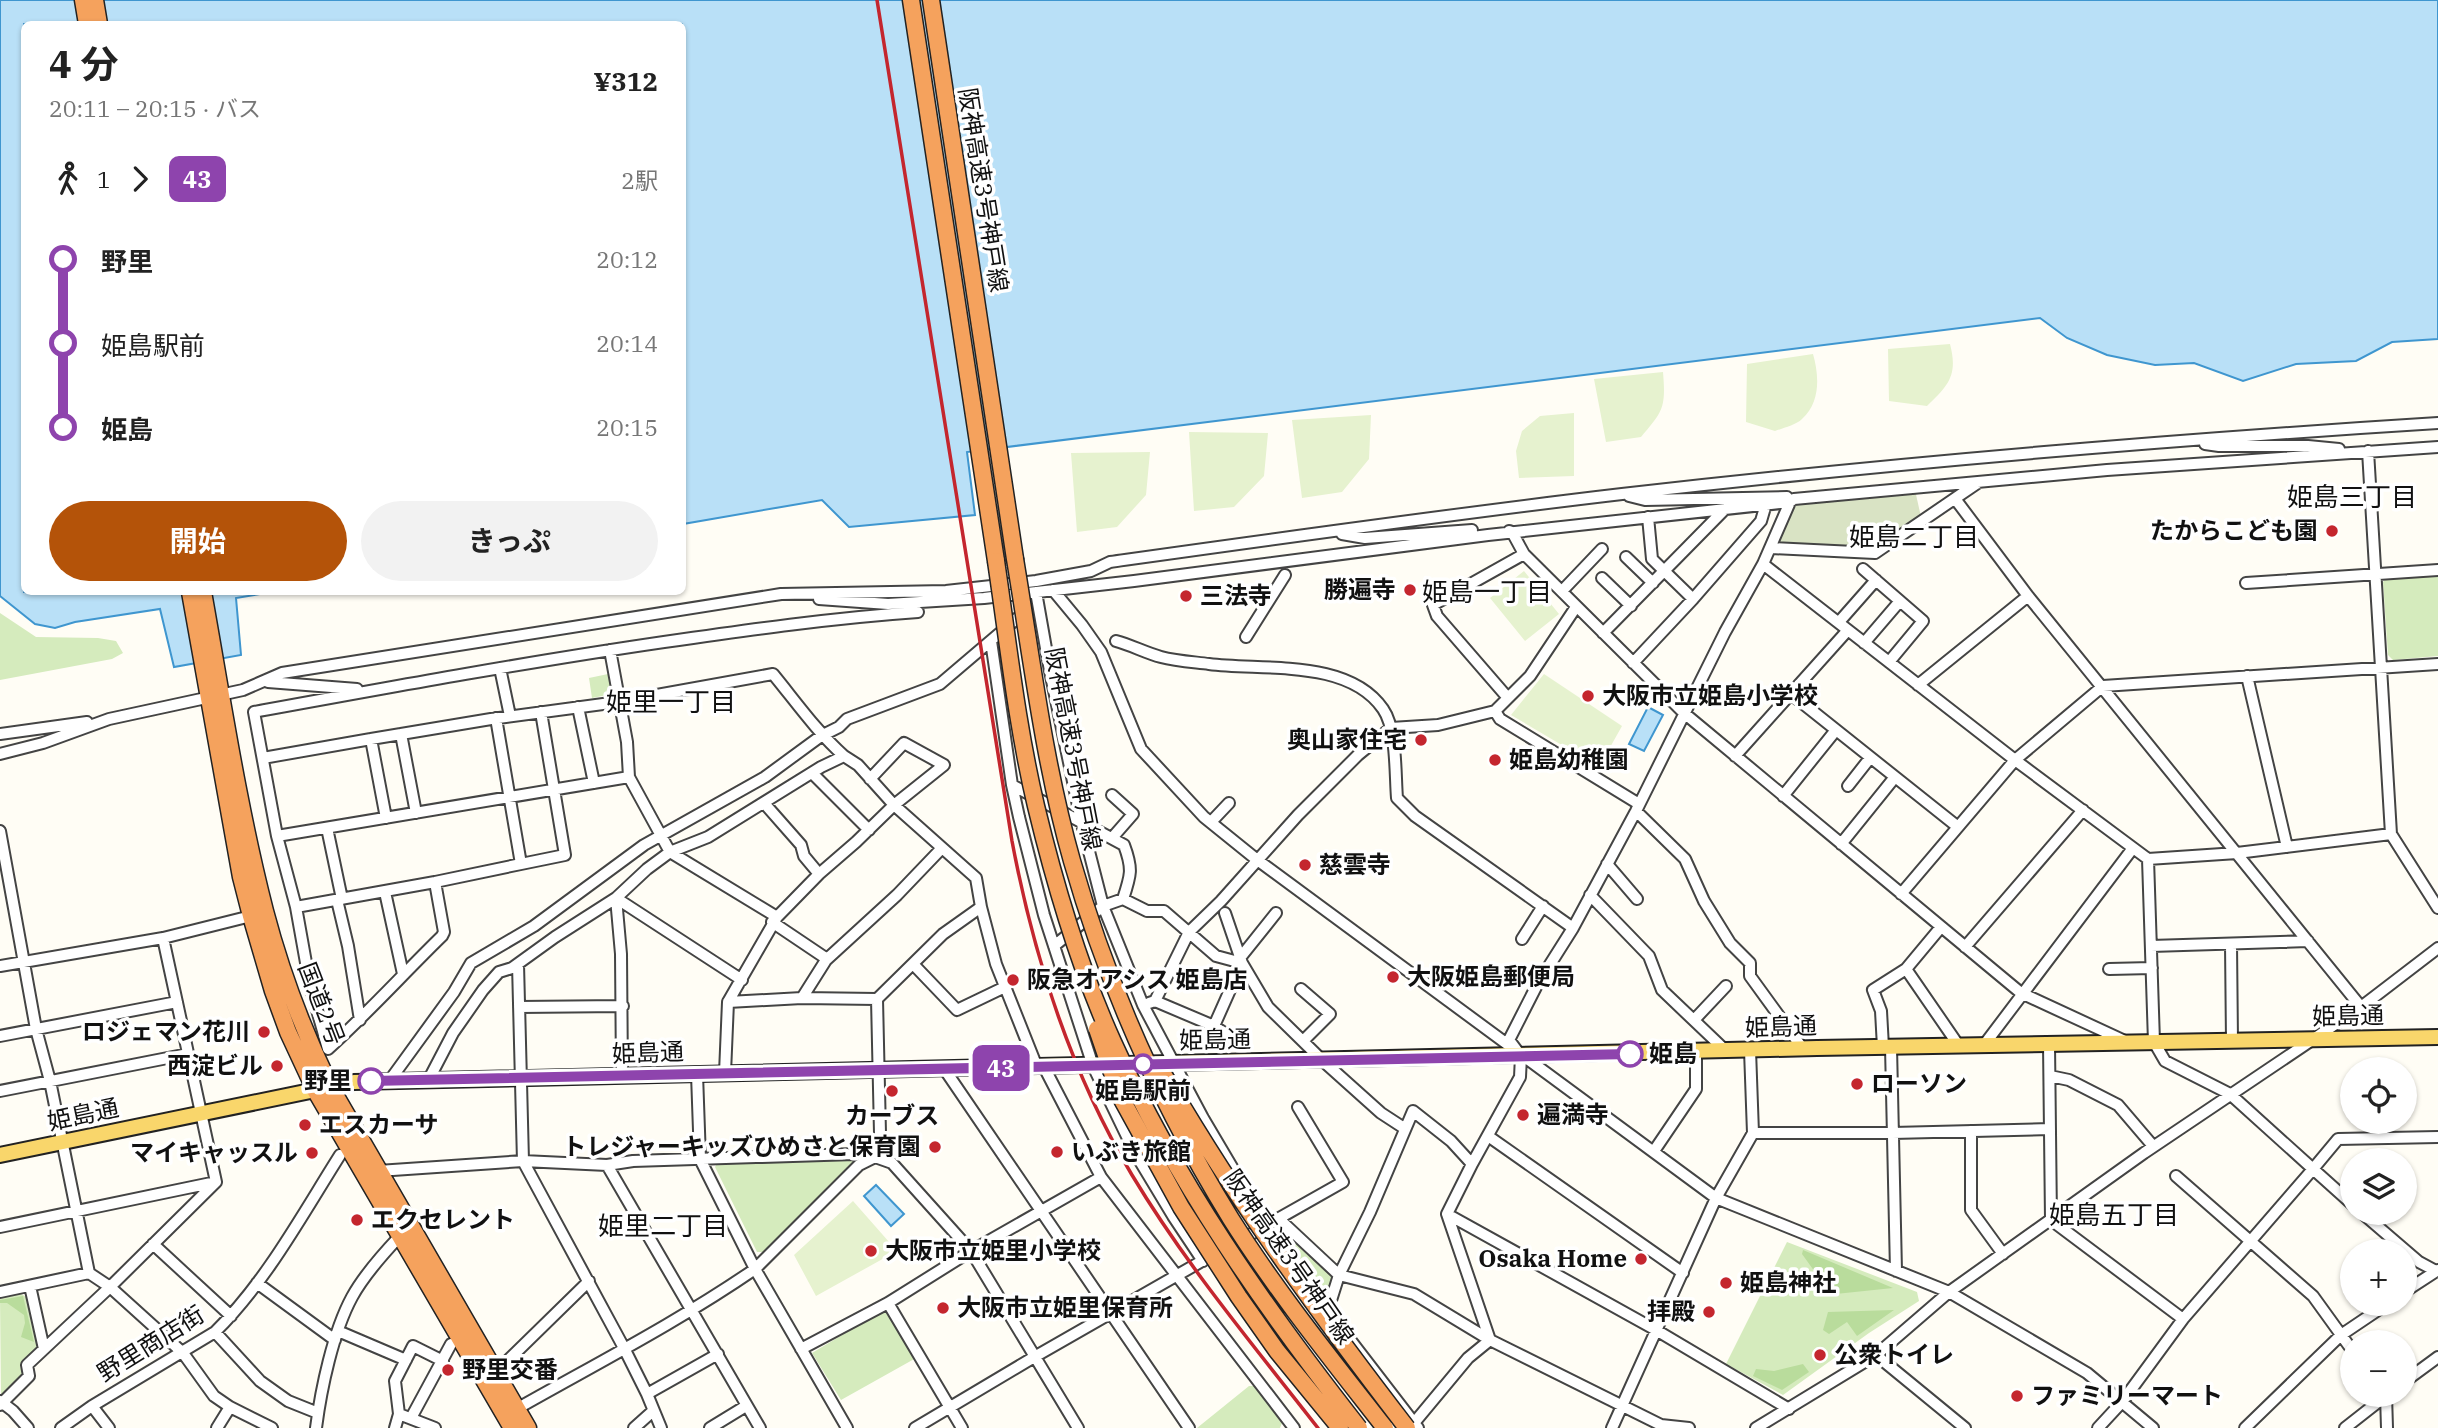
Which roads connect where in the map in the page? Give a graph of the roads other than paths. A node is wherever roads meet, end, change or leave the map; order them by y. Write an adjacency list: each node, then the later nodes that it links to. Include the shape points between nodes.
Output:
1 (83, 0): 5 (highway)
2 (95, 0): 6 (highway)
3 (911, 0): 98 (highway, 阪神高速3号神戸線, bridge)
4 (931, 0): 165 (highway, 阪神高速3号神戸線, bridge, via 1044,736 1071,859)
5 (86, 21)
6 (98, 21)
7 (2438, 423): 8 (street)
8 (2188, 441): 10 (street); 12 (street)
9 (2438, 447): 10 (street)
10 (2368, 451): 11 (street); 28 (street)
11 (1979, 482): 13 (street); 14 (street)
12 (1621, 494): 14 (street, via 1645,500 1769,496 1789,497); 18 (street)
13 (1956, 500): 20 (street, via 1875,553); 40 (street)
14 (1790, 502): 15 (street); 20 (street)
15 (1766, 504): 16 (street); 41 (street, via 1761,521)
16 (1725, 509): 17 (street); 27 (street)
17 (1648, 517): 19 (street); 27 (street, via 1652,559)
18 (1329, 531): 19 (street, via 1365,538 1501,528); 37 (street, via 1110,562 1091,571 1036,581 946,591)
19 (1512, 532): 22 (street); 34 (street)
20 (1771, 548): 24 (street)
21 (1602, 549): 35 (street)
22 (1524, 554): 35 (street); 66 (street, via 1433,605)
23 (1626, 557): 32 (street)
24 (1763, 564): 46 (street); 71 (street)
25 (1863, 569): 31 (street)
26 (2438, 570): 28 (street)
27 (1665, 572): 32 (street); 41 (street)
28 (2374, 574): 33 (street); 58 (street)
29 (1285, 575): 49 (street)
30 (1602, 578): 43 (street)
31 (1876, 580): 42 (street); 46 (street)
32 (1653, 583): 43 (street)
33 (2246, 583)
34 (1054, 590): 36 (street); 107 (street, via 1101,652 1141,749)
35 (1562, 591): 44 (street)
36 (1036, 592): 37 (street, via 888,604); 51 (street, via 1021,615); 106 (street)
37 (781, 594): 60 (street, via 282,673)
38 (191, 595): 64 (highway, 国道2号)
39 (203, 595): 64 (highway, 国道2号)
40 (2028, 596): 61 (street); 62 (street)
41 (1693, 599): 55 (street)
42 (1900, 601): 52 (street); 54 (street, via 1923,621)
43 (1631, 606): 48 (street)
44 (1576, 607): 48 (street); 66 (street, via 1530,676)
45 (918, 612): 53 (street, via 853,616)
46 (1839, 622): 47 (street)
47 (1849, 630): 52 (street); 65 (street)
48 (1603, 634): 55 (street)
49 (1246, 637)
50 (1116, 640): 75 (street, via 1164,657 1332,676 1370,694 1384,710)
51 (991, 641): 79 (street, via 940,684 847,719); 92 (street)
52 (1864, 643): 54 (street)
53 (610, 650): 57 (street); 67 (street)
54 (1889, 662): 61 (street)
55 (1633, 663): 71 (street)
56 (2438, 664): 58 (street)
57 (500, 668): 63 (street); 72 (street)
58 (2380, 668): 59 (street); 113 (street)
59 (2247, 676): 62 (street); 117 (street)
60 (266, 682): 63 (street); 64 (street)
61 (1918, 685): 86 (street)
62 (2103, 687): 86 (street); 121 (street)
63 (370, 690): 84 (street, via 254,712)
64 (214, 691): 74 (street); 143 (highway, 国道2号, via 241,877); 217 (highway, 国道2号, via 265,913)
65 (1791, 694): 76 (street); 82 (street)
66 (1508, 698): 69 (street)
67 (618, 702): 68 (street); 79 (street, via 773,674); 88 (street)
68 (578, 707): 70 (street); 91 (street)
69 (1495, 711): 75 (street, via 1438,725); 102 (street, via 1500,719)
70 (541, 712): 72 (street); 94 (street)
71 (1685, 713): 82 (street); 102 (street)
72 (510, 716): 73 (street)
73 (496, 718): 78 (street); 97 (street)
74 (109, 719): 77 (street); 81 (street)
75 (1391, 728): 122 (street, via 1358,755); 137 (street, via 1397,798 1415,816)
76 (1836, 730): 85 (street); 96 (street)
77 (0, 734)
78 (401, 734): 80 (street); 104 (street)
79 (821, 736): 83 (street); 112 (street, via 765,777)
80 (371, 739): 84 (street); 105 (street)
81 (0, 754)
82 (1734, 756): 96 (street)
83 (844, 757): 87 (street); 90 (street)
84 (263, 758): 114 (street)
85 (1870, 758): 89 (street); 93 (street)
86 (2015, 760): 103 (street); 108 (street)
87 (812, 773): 99 (street); 110 (street)
88 (629, 777): 91 (street); 112 (street)
89 (1895, 777): 108 (street); 116 (street)
90 (870, 779): 101 (street); 101 (street, via 904,743 944,765)
91 (594, 783): 94 (street)
92 (1012, 785): 106 (street); 152 (street)
93 (1848, 786)
94 (554, 791): 97 (street); 125 (street, via 565,855)
95 (1112, 795): 115 (street, via 1133,814)
96 (1783, 796): 116 (street)
97 (508, 797): 104 (street); 125 (street)
98 (1035, 802): 337 (highway, bridge, via 1046,863 1120,1096 1181,1207 1239,1297); 338 (highway, 阪神高速3号神戸線, bridge, via 1087,976 1139,1098 1215,1231)
99 (764, 803): 120 (street, via 708,837); 126 (street, via 802,845 804,856)
100 (1229, 803): 107 (street)
101 (894, 805): 110 (street); 118 (street)
102 (1637, 807): 124 (street); 197 (street, via 1685,859 1730,943 1750,963 1750,976)
103 (2082, 810): 119 (street); 154 (street)
104 (416, 813): 105 (street)
105 (386, 818): 109 (street)
106 (1081, 820): 115 (street); 136 (street)
107 (1210, 822): 122 (street)
108 (1958, 827): 130 (street)
109 (327, 828): 114 (street); 134 (street)
110 (869, 830): 126 (street)
111 (0, 831): 128 (street)
112 (662, 834): 120 (street); 216 (street, via 534,926 471,963)
113 (2391, 834): 117 (street); 140 (street)
114 (277, 836): 138 (street)
115 (1112, 838): 133 (street, via 1124,845 1131,863)
116 (1842, 844): 130 (street)
117 (2287, 847): 121 (street)
118 (942, 848): 139 (street, via 976,878); 156 (street)
119 (2133, 848): 123 (street); 171 (street)
120 (670, 852): 132 (street); 144 (street)
121 (2237, 853): 123 (street); 150 (street)
122 (1256, 859): 147 (street); 202 (street)
123 (2148, 859): 153 (street)
124 (1607, 863): 131 (street); 135 (street)
125 (521, 864): 127 (street)
126 (819, 874): 144 (street)
127 (435, 883): 129 (street); 166 (street, via 444,932)
128 (6, 892): 158 (street)
129 (386, 892): 134 (street); 166 (street)
130 (1901, 894): 145 (street)
131 (1590, 895): 146 (street); 182 (street, via 1649,956 1662,990)
132 (616, 898): 159 (street); 167 (street); 178 (street)
133 (1123, 898): 136 (street); 147 (street, via 1147,911 1164,911)
134 (340, 899): 138 (street); 181 (street)
135 (1637, 899)
136 (1103, 906): 152 (street); 177 (street)
137 (1543, 906): 146 (street); 149 (street)
138 (296, 907): 181 (street, via 328,1049)
139 (981, 907): 160 (street, via 943,934); 168 (street, via 996,964)
140 (2438, 908)
141 (1225, 912): 157 (street)
142 (1276, 913): 157 (street)
143 (251, 916): 148 (street); 217 (highway, 国道2号, via 288,1031)
144 (774, 919): 156 (street); 167 (street)
145 (1941, 927): 154 (street); 163 (street)
146 (1573, 928): 202 (street, via 1509,1040)
147 (1189, 932): 157 (street, via 1216,956); 174 (street)
148 (163, 938): 158 (street); 175 (street)
149 (1522, 939)
150 (2308, 941): 151 (street); 180 (street)
151 (2231, 944): 153 (street); 190 (street)
152 (1054, 946): 205 (street)
153 (2151, 946): 162 (street)
154 (1965, 947): 171 (street)
155 (2438, 948): 180 (street)
156 (827, 959): 172 (street)
157 (1241, 961): 183 (street); 189 (street, via 1268,1007)
158 (23, 962): 161 (street); 184 (street)
159 (518, 964): 179 (street); 213 (street, via 499,972 483,990)
160 (913, 964): 168 (street, via 957,1010); 173 (street)
161 (0, 966)
162 (2152, 968): 164 (street); 192 (street)
163 (1906, 969): 195 (street); 196 (street, via 1873,990)
164 (2109, 969)
165 (1108, 970): 318 (highway, bridge, via 1179,1102 1267,1240 1332,1331); 339 (highway, 阪神高速3号神戸線, bridge, via 1161,1094 1232,1220)
166 (403, 974): 181 (street)
167 (742, 980): 176 (street)
168 (1007, 986): 206 (street)
169 (1726, 986): 182 (street)
170 (1301, 989): 189 (street, via 1330,1014)
171 (2021, 993): 191 (street); 194 (street)
172 (802, 998): 173 (street); 176 (street)
173 (877, 999): 208 (street)
174 (1155, 1000): 177 (street); 183 (street)
175 (177, 1002): 184 (street); 201 (street)
176 (728, 1002): 209 (street)
177 (1143, 1005): 204 (street)
178 (623, 1006): 179 (street); 212 (street)
179 (519, 1007): 214 (street)
180 (2361, 1007): 188 (street)
181 (360, 1020)
182 (1694, 1020): 199 (street)
183 (1214, 1026): 186 (street)
184 (36, 1029): 185 (street); 215 (street)
185 (0, 1036)
186 (1230, 1037)
187 (2438, 1037): 188 (main road, 姫島通)
188 (2312, 1039): 190 (main road, 姫島通); 219 (street)
189 (1303, 1041): 203 (street)
190 (2232, 1041): 192 (main road, 姫島通)
191 (2127, 1042): 192 (main road, 姫島通); 193 (main road, 姫島通)
192 (2154, 1042): 219 (street, via 2165,1061)
193 (2049, 1044): 194 (main road, 姫島通); 211 (street)
194 (1984, 1045): 195 (main road, 姫島通)
195 (1959, 1046): 196 (main road, 姫島通)
196 (1887, 1047): 197 (main road, 姫島通); 226 (street)
197 (1803, 1049): 198 (main road, 姫島通)
198 (1750, 1050): 199 (main road, 姫島通); 225 (street)
199 (1726, 1051): 200 (main road, 姫島通)
200 (1696, 1052): 202 (main road, 姫島通); 231 (street, via 1696,1089)
201 (188, 1054): 215 (street); 221 (street)
202 (1521, 1056): 203 (main road, 姫島通); 227 (street, via 1520,1077); 231 (street)
203 (1323, 1061): 204 (main road, 姫島通); 222 (street)
204 (1175, 1063): 205 (main road, 姫島通); 251 (street)
205 (1093, 1066): 206 (main road, 姫島通); 259 (street, via 1135,1153)
206 (1041, 1067): 207 (main road, 姫島通); 242 (street)
207 (945, 1070): 208 (main road, 姫島通); 246 (street)
208 (878, 1071): 209 (main road, 姫島通); 234 (street, via 880,1133)
209 (726, 1073): 210 (main road, 姫島通)
210 (697, 1074): 212 (main road, 姫島通); 235 (street)
211 (2050, 1076): 223 (street); 230 (street, via 2069,1080 2118,1105)
212 (621, 1077): 214 (main road, 姫島通)
213 (429, 1079): 214 (main road, 姫島通); 216 (main road, 姫島通)
214 (520, 1079): 236 (street)
215 (50, 1080): 218 (street); 229 (street)
216 (390, 1080): 217 (main road, 姫島通)
217 (323, 1088): 221 (main road, 姫島通); 240 (highway, 国道2号); 254 (highway, 国道2号)
218 (0, 1091)
219 (2230, 1094): 230 (street); 239 (street)
220 (1298, 1107): 249 (street, via 1343,1182)
221 (199, 1114): 229 (main road, 姫島通); 243 (street)
222 (1404, 1128): 237 (street, via 1413,1111); 266 (street)
223 (2050, 1129): 224 (street); 250 (street)
224 (1971, 1131): 226 (street); 258 (street, via 1971,1210)
225 (1753, 1133): 226 (street); 245 (street)
226 (1893, 1133): 261 (street)
227 (1488, 1136): 237 (street); 264 (street)
228 (2438, 1136): 239 (street, via 2338,1139)
229 (62, 1142): 232 (main road, 姫島通); 247 (street)
230 (2153, 1146): 250 (street)
231 (1654, 1152): 245 (street)
232 (0, 1155)
233 (341, 1155): 268 (street, 野里商店街)
234 (875, 1157): 235 (street); 257 (street, via 892,1163); 260 (street, via 859,1166)
235 (700, 1159): 238 (street); 260 (street)
236 (523, 1161): 238 (street); 240 (street); 267 (street)
237 (1472, 1164): 248 (street)
238 (607, 1165): 275 (street)
239 (2312, 1169): 244 (street); 255 (street)
240 (378, 1171): 299 (highway, 国道2号)
241 (2176, 1176): 255 (street)
242 (1101, 1177): 246 (street); 265 (street)
243 (216, 1182): 247 (street); 256 (street)
244 (2340, 1194)
245 (1716, 1198): 261 (street); 264 (street)
246 (1041, 1211): 257 (street); 276 (street)
247 (76, 1212): 253 (street); 263 (street)
248 (1447, 1214): 281 (street); 287 (street)
249 (1279, 1219): 251 (street); 266 (street)
250 (2051, 1220): 258 (street); 280 (street)
251 (1268, 1225): 259 (street); 277 (street, via 1269,1235)
252 (2376, 1225): 262 (street, via 2419,1262)
253 (0, 1227)
254 (399, 1237): 285 (street, via 352,1296); 315 (highway, 国道2号)
255 (2250, 1241): 280 (street); 284 (street, via 2313,1296)
256 (153, 1244): 271 (street); 278 (street)
257 (971, 1251): 274 (street); 295 (street)
258 (2003, 1254): 273 (street)
259 (1203, 1261): 265 (street)
260 (755, 1269): 275 (street); 291 (street)
261 (1896, 1271): 273 (street)
262 (2437, 1271): 269 (street)
263 (89, 1273): 270 (street); 271 (street)
264 (1683, 1273): 281 (street)
265 (1176, 1275): 276 (street); 336 (street)
266 (1339, 1275): 277 (street); 287 (street, via 1414,1294)
267 (589, 1281): 289 (street); 299 (street)
268 (257, 1283): 278 (street, 野里商店街); 285 (street)
269 (2417, 1284)
270 (30, 1286): 272 (street); 290 (street)
271 (110, 1287): 290 (street); 292 (street)
272 (0, 1292)
273 (1949, 1292): 294 (street); 302 (street, via 2088,1373)
274 (888, 1303): 291 (street); 310 (street)
275 (691, 1310): 289 (street); 293 (street)
276 (1110, 1313): 295 (street); 335 (street)
277 (1327, 1313): 318 (street)
278 (231, 1316): 283 (street, 野里商店街)
279 (2369, 1316): 282 (street)
280 (2183, 1319): 302 (street)
281 (1656, 1330): 304 (street); 311 (street)
282 (2348, 1330)
283 (215, 1332): 292 (street, 野里商店街); 313 (street, via 260,1381 288,1401)
284 (2340, 1334)
285 (337, 1335): 297 (street); 313 (street)
286 (2340, 1336): 346 (street)
287 (1490, 1340): 304 (street); 318 (street, via 1468,1358)
288 (451, 1344): 298 (street)
289 (624, 1348): 301 (street); 315 (street)
290 (44, 1349): 303 (street, via 27,1365 29,1376)
291 (801, 1349): 331 (street)
292 (183, 1353): 305 (street, 野里商店街); 307 (street, via 214,1396)
293 (718, 1353): 301 (street); 306 (street)
294 (1876, 1355): 311 (street); 343 (street)
295 (1036, 1356): 310 (street); 334 (street)
296 (2438, 1357): 300 (street)
297 (406, 1360): 298 (street, via 413,1346); 314 (street, via 395,1381)
298 (443, 1361): 316 (street)
299 (496, 1372): 315 (highway, 国道2号)
300 (2417, 1372)
301 (648, 1394): 312 (street)
302 (2122, 1402): 344 (street); 345 (street)
303 (1, 1403): 319 (street)
304 (1623, 1404): 340 (street); 341 (street, via 1661,1425)
305 (92, 1406): 317 (street); 320 (street, 野里商店街)
306 (746, 1406): 329 (street); 330 (street)
307 (230, 1407): 321 (street); 322 (street)
308 (2372, 1407): 347 (street)
309 (2387, 1407): 348 (street)
310 (951, 1408): 332 (street); 333 (street)
311 (1789, 1409): 342 (street)
312 (653, 1411): 327 (street); 328 (street)
313 (318, 1413): 323 (street)
314 (399, 1413): 316 (street); 324 (street)
315 (511, 1417): 326 (highway, 国道2号)
316 (411, 1418): 325 (street)
317 (105, 1426)
318 (1413, 1426)
319 (28, 1428)
320 (61, 1428)
321 (217, 1428)
322 (272, 1428)
323 (316, 1428)
324 (395, 1428)
325 (435, 1428)
326 (528, 1428)
327 (634, 1428)
328 (661, 1428)
329 (710, 1428)
330 (760, 1428)
331 (846, 1428)
332 (915, 1428)
333 (962, 1428)
334 (1078, 1428)
335 (1189, 1428)
336 (1293, 1428)
337 (1340, 1428)
338 (1359, 1428)
339 (1385, 1428)
340 (1612, 1428)
341 (1689, 1428)
342 (1756, 1428)
343 (1965, 1428)
344 (2098, 1428)
345 (2153, 1428)
346 (2245, 1428)
347 (2345, 1428)
348 (2387, 1428)

